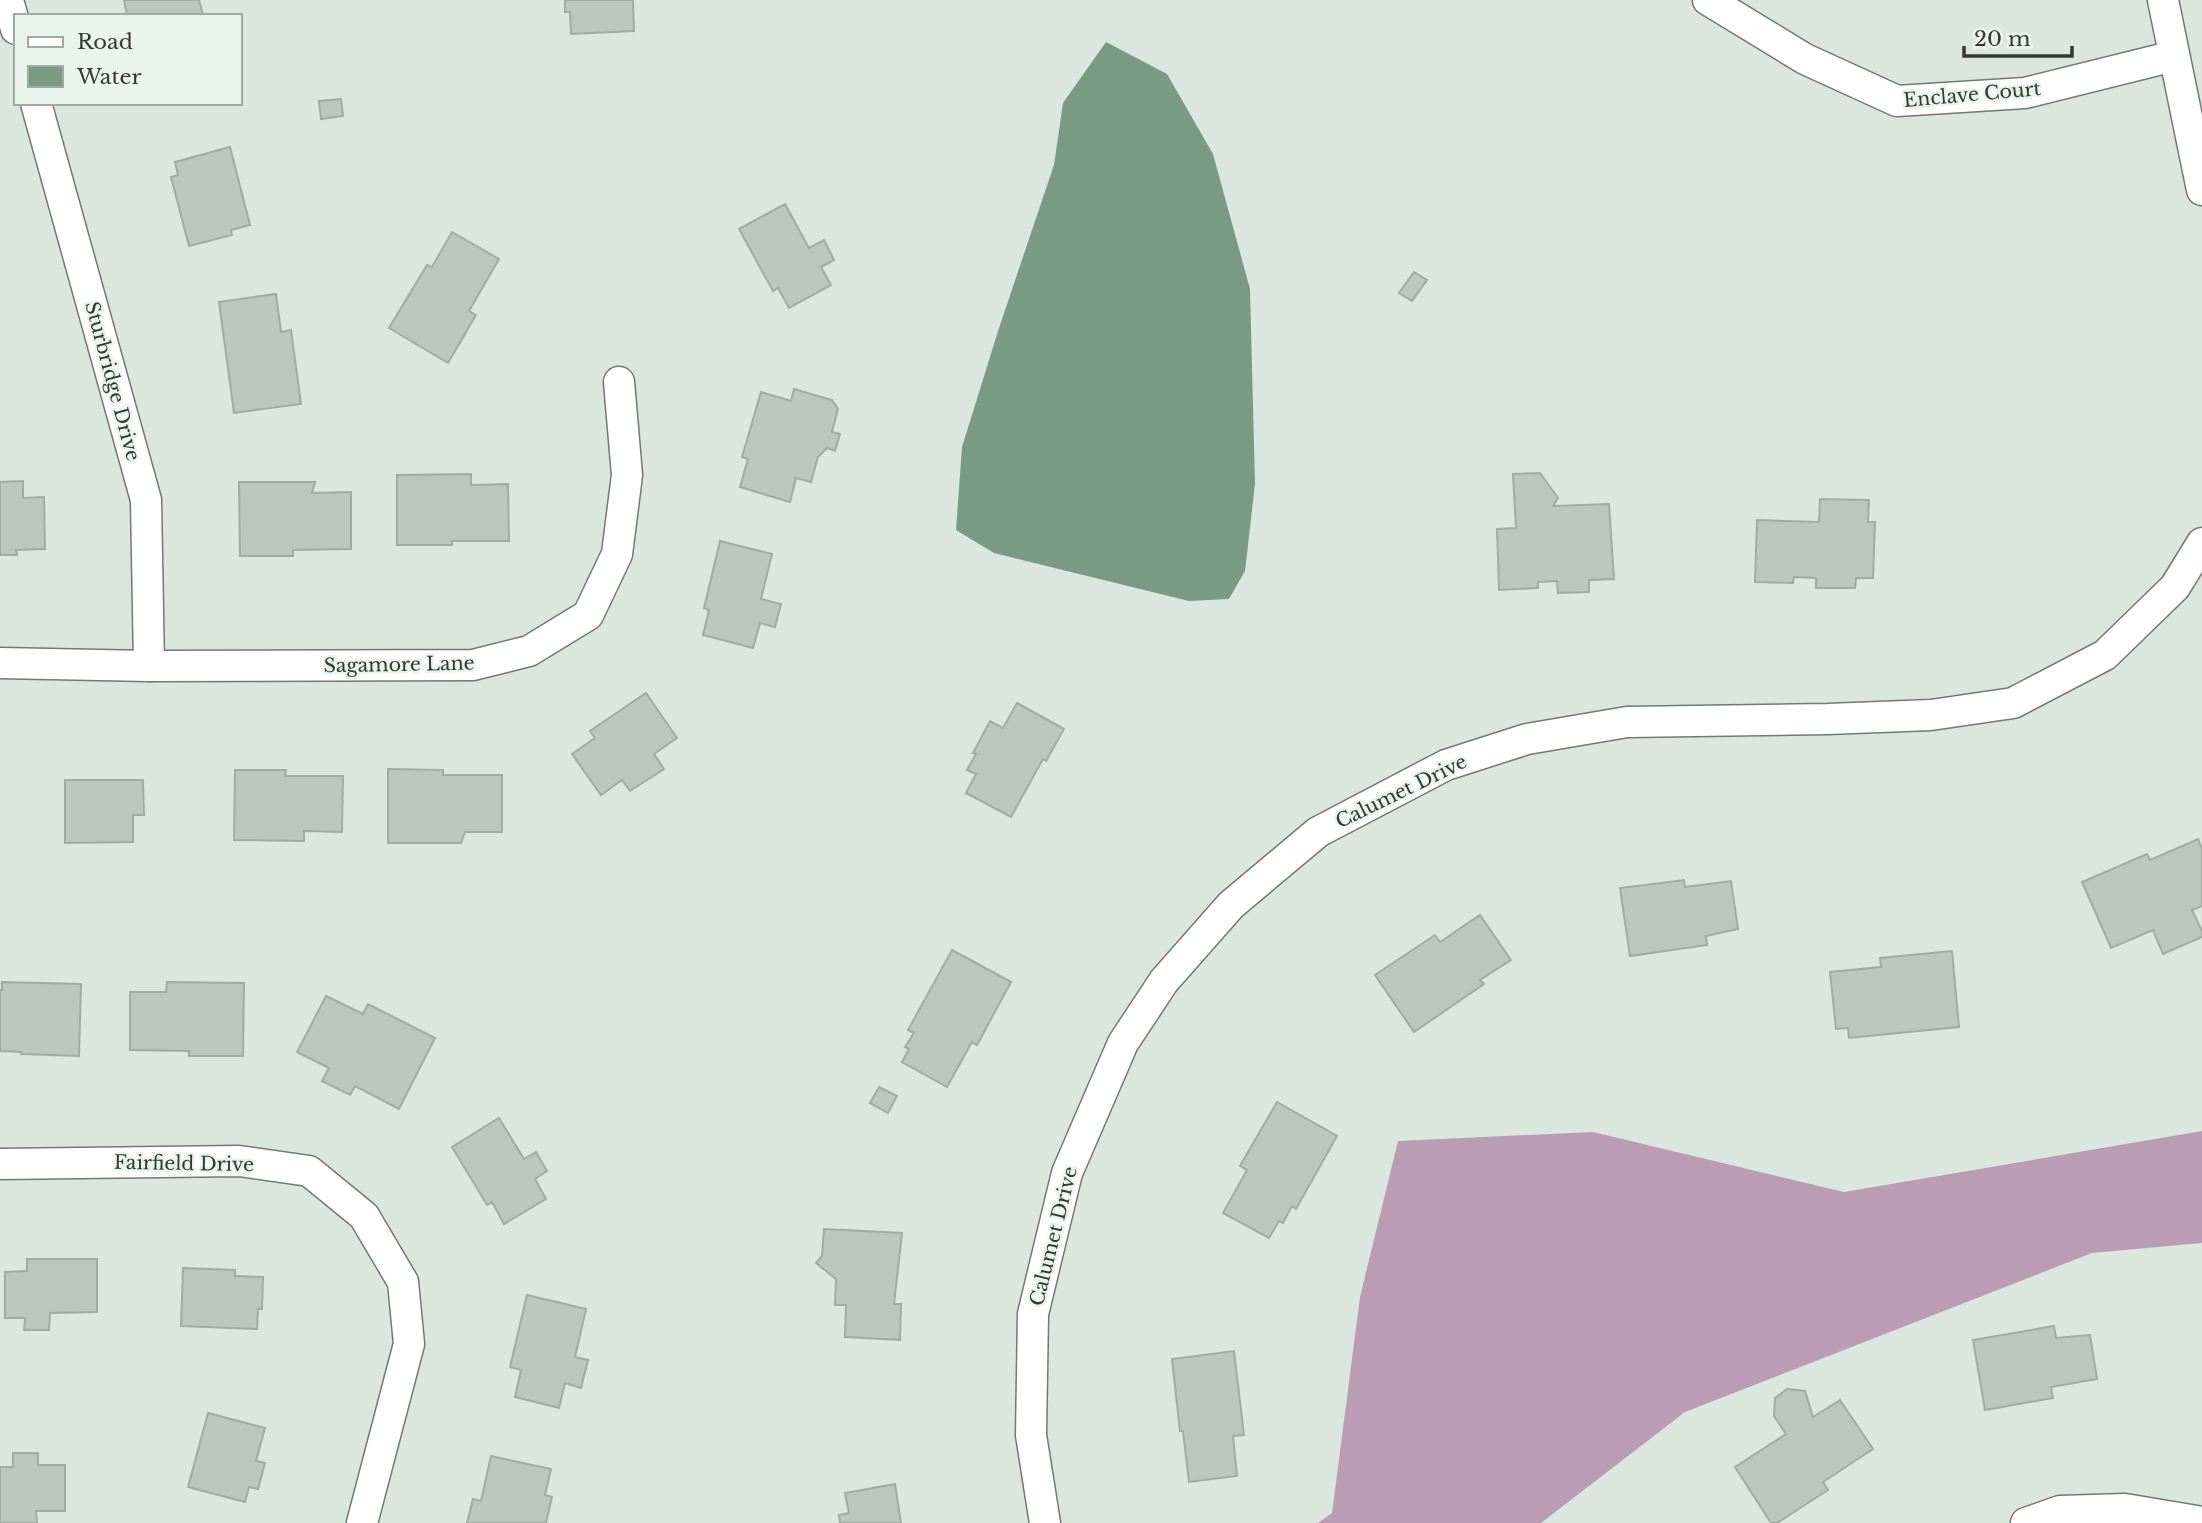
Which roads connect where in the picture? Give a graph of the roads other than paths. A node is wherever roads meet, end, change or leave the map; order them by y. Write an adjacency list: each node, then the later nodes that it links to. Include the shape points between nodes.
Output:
1 (8, 0): 4 (street)
2 (1708, 0): 5 (street, Enclave Court, via 1805,59 1897,101 2025,93)
3 (2163, 0): 5 (street)
4 (14, 22)
5 (2174, 56): 7 (street)
6 (37, 105): 11 (street, Sturbridge Drive, via 146,500)
7 (2202, 190)
8 (619, 382): 11 (street, Sagamore Lane, via 627,475 617,554 588,615 529,651 473,665)
9 (2202, 543): 15 (street, Calumet Drive, via 2175,587 2105,655 2013,703 1931,715 1627,722 1527,739 1446,765 1318,832 1231,905 1164,981 1124,1043 1067,1173 1033,1314 1031,1435)
10 (0, 663): 11 (street, Sagamore Lane)
11 (149, 666)
12 (0, 1164): 14 (street, Fairfield Drive, via 239,1161 309,1171 364,1216 403,1282 409,1344)
13 (2202, 1521): 16 (street, via 2125,1509 2060,1511)
14 (362, 1523)
15 (1045, 1523)
16 (2026, 1523)

